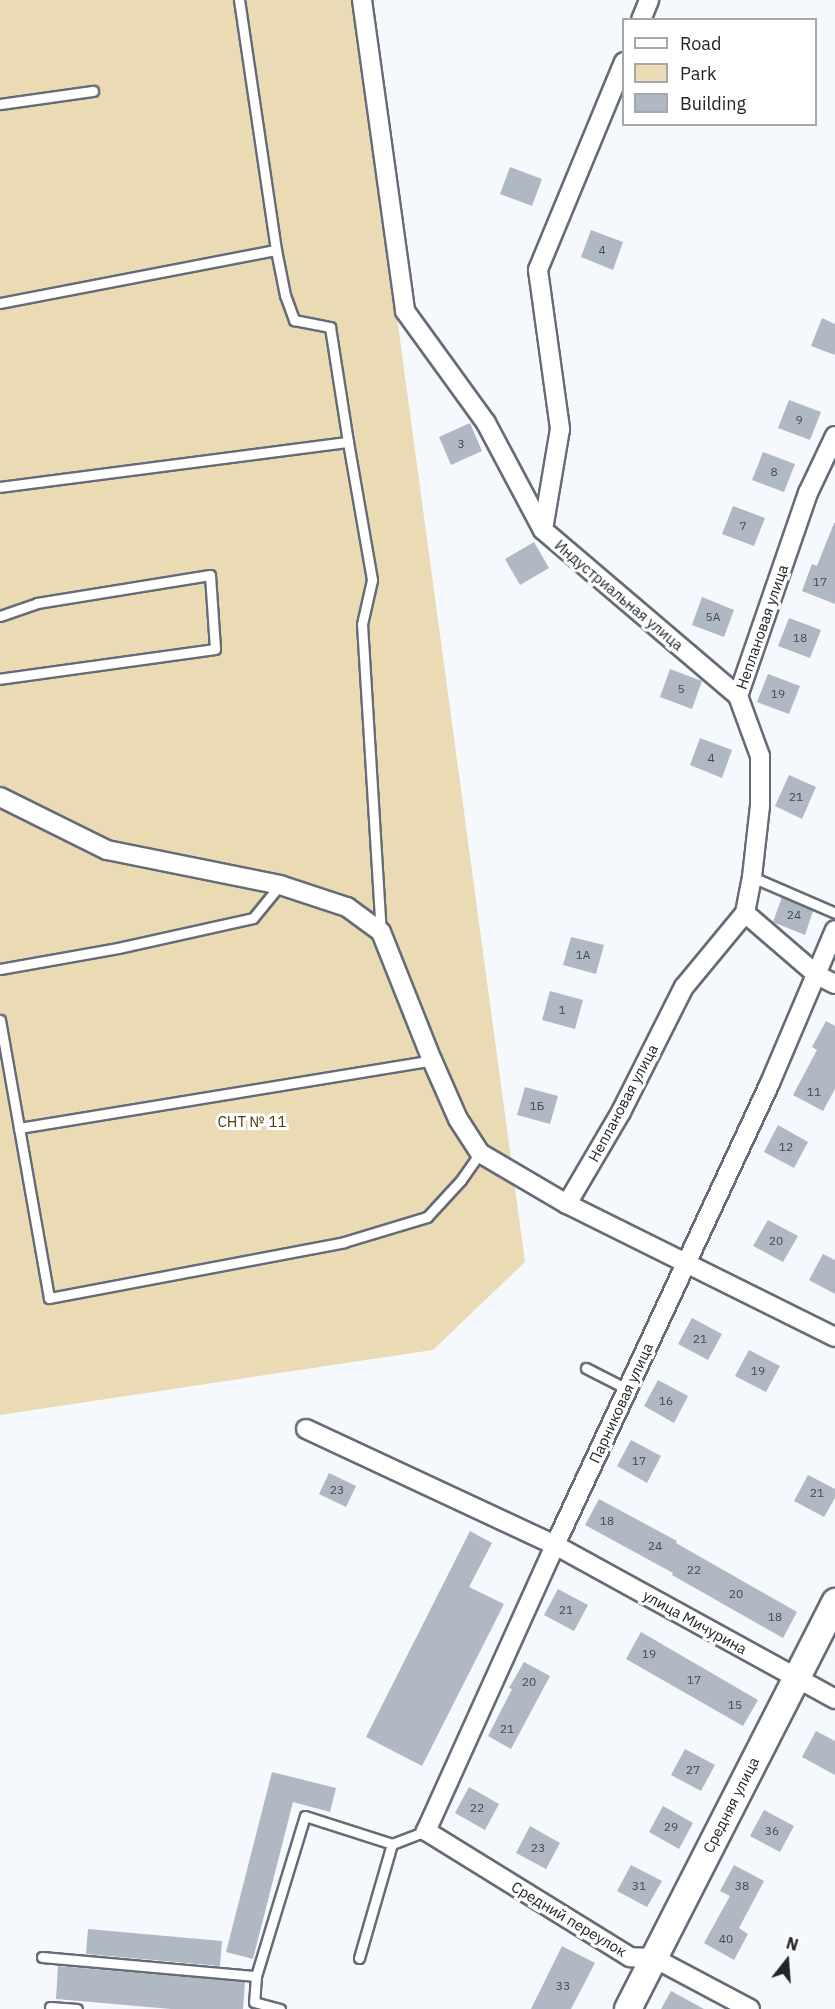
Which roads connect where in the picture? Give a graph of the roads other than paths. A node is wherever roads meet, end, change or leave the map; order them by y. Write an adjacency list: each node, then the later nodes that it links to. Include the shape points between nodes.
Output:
1 (239, 0): 8 (lane)
2 (362, 0): 13 (street, via 405,311 486,423)
3 (649, 0): 4 (street)
4 (642, 18)
5 (622, 67): 13 (street, Индустриальная улица, via 538,270 560,429)
6 (93, 91): 7 (lane)
7 (0, 104)
8 (276, 250): 9 (lane); 11 (lane, via 294,320 330,327)
9 (0, 303)
10 (835, 436): 16 (street, Неплановая улица, via 808,493)
11 (348, 442): 12 (lane); 23 (lane, via 372,580 362,624)
12 (0, 487)
13 (543, 530): 16 (street, Индустриальная улица)
14 (0, 616): 15 (lane, via 37,603 210,575 215,649)
15 (0, 679)
16 (738, 696): 18 (street, Неплановая улица, via 760,756 760,806)
17 (0, 797): 19 (street, via 107,850)
18 (752, 877): 20 (street, Неплановая улица); 21 (lane)
19 (280, 885): 23 (street, via 347,907); 24 (lane, via 253,918)
20 (744, 913): 25 (street); 31 (street, Неплановая улица, via 684,987 621,1112)
21 (835, 913)
22 (835, 930): 25 (street, Парниковая улица)
23 (381, 932): 28 (street)
24 (0, 969)
25 (817, 975): 26 (street); 32 (street, Парниковая улица)
26 (835, 984)
27 (0, 1020): 29 (lane)
28 (432, 1060): 29 (lane); 30 (street, via 458,1119)
29 (19, 1128): 30 (lane, via 49,1298 344,1242 427,1217)
30 (480, 1153): 31 (street)
31 (567, 1204): 32 (street)
32 (687, 1262): 33 (street); 35 (street, Парниковая улица)
33 (835, 1337)
34 (586, 1368): 35 (lane)
35 (627, 1389): 37 (street, Парниковая улица)
36 (306, 1429): 37 (street, улица Мичурина)
37 (555, 1545): 39 (street, улица Мичурина); 41 (street, Парниковая улица)
38 (835, 1602): 39 (main road, Средняя улица)
39 (796, 1677): 40 (street, улица Мичурина); 45 (main road, Средняя улица)
40 (835, 1699)
41 (426, 1831): 42 (lane); 45 (street, Средний переулок, via 630,1957)
42 (392, 1844): 44 (lane); 46 (lane, via 305,1816)
43 (42, 1957): 46 (lane)
44 (359, 1958)
45 (654, 1958): 50 (main road, Средняя улица); 51 (street, Средний переулок)
46 (256, 1976): 48 (lane, via 254,2002)
47 (50, 2007): 49 (lane)
48 (275, 2008)
49 (77, 2009)
50 (628, 2009)
51 (750, 2009)

